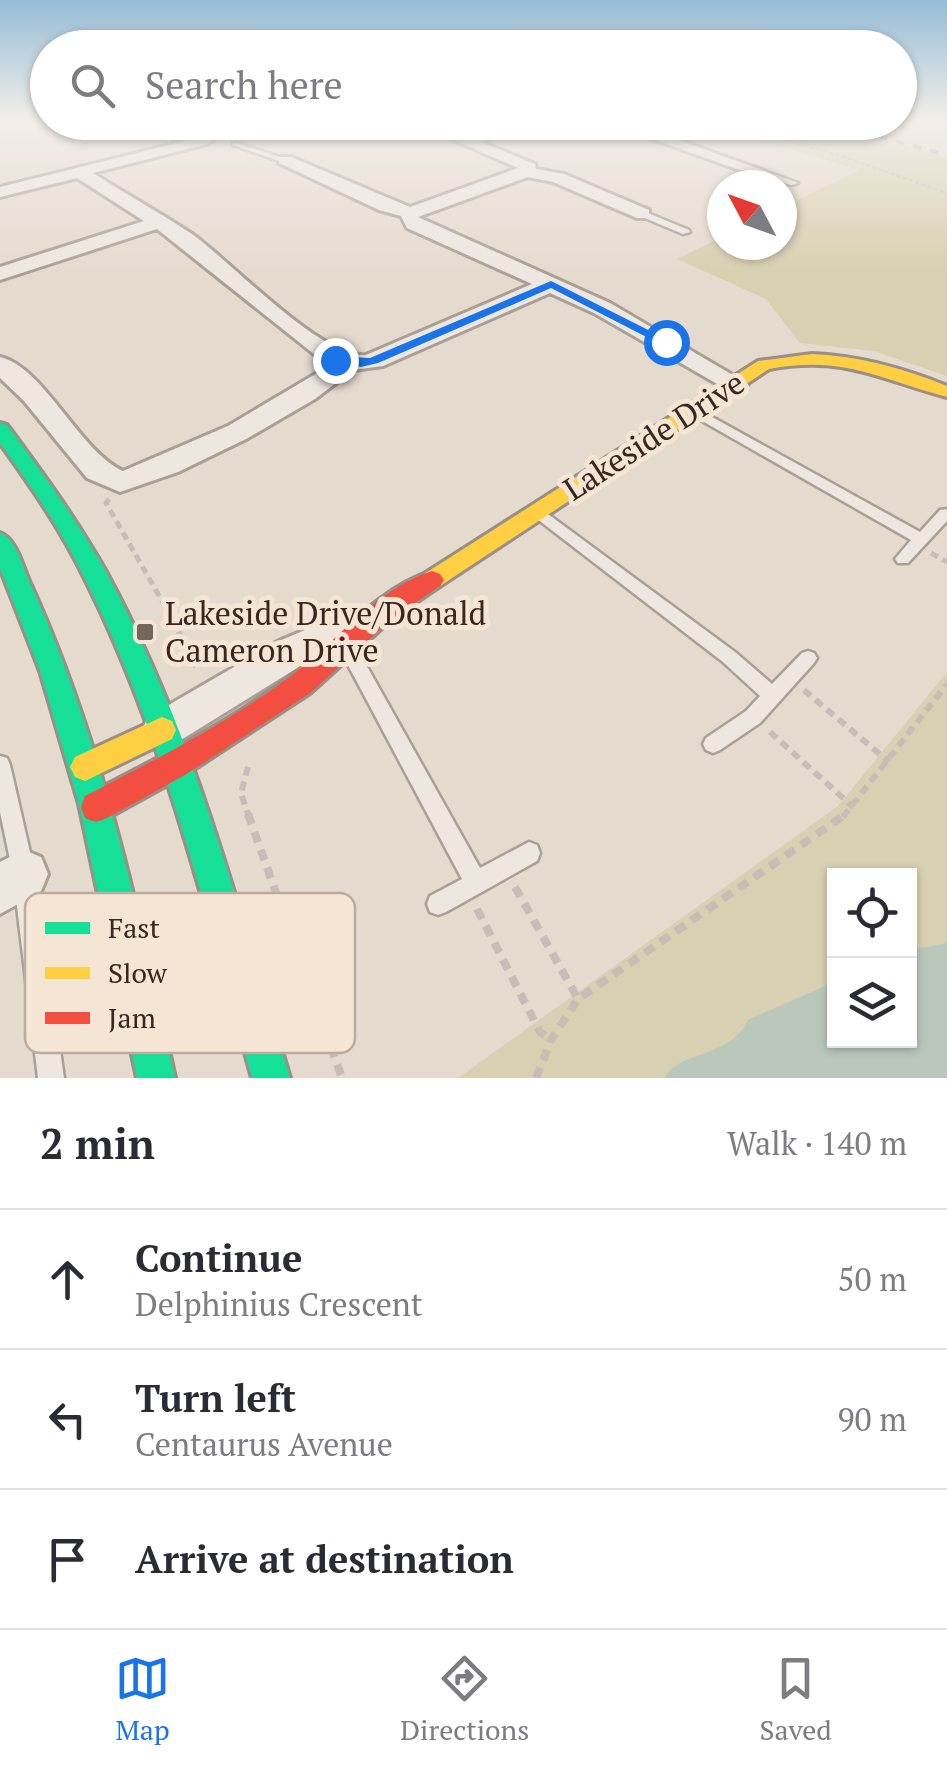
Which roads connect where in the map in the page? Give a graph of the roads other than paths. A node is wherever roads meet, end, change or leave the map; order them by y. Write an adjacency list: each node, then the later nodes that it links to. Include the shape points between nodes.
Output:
1 (310, 171): 5 (street)
2 (78, 172): 4 (street); 7 (street)
3 (528, 172): 5 (street); 6 (street)
4 (0, 192)
5 (411, 213): 10 (street, via 414,224 441,238)
6 (644, 214): 8 (lane)
7 (160, 222): 9 (street); 11 (street, via 284,322)
8 (686, 232)
9 (0, 274)
10 (551, 284): 11 (street, via 374,361); 13 (street)
11 (347, 363): 12 (street, via 322,385 174,463 120,482 97,471)
12 (0, 364)
13 (735, 384): 14 (street, Lakeside Drive, via 782,360 828,357 878,366); 15 (street, Lakeside Drive)
14 (947, 392)
15 (694, 410): 17 (street, Lakeside Drive); 19 (lane)
16 (0, 428): 27 (street, via 79,546 130,647)
17 (537, 511): 22 (street, Lakeside Drive); 25 (lane)
18 (945, 514): 19 (lane)
19 (921, 539): 21 (lane)
20 (0, 540): 29 (street, via 26,591)
21 (903, 558)
22 (385, 610): 23 (street, Lakeside Drive)
23 (342, 638): 27 (street, Lakeside Drive, via 292,652); 33 (lane)
24 (808, 658): 25 (lane)
25 (772, 696): 26 (lane, via 753,718)
26 (713, 744)
27 (169, 748): 29 (street, Lakeside Drive); 30 (street, Lakeside Drive); 35 (street)
28 (0, 765): 32 (lane)
29 (85, 767): 30 (street)
30 (96, 808): 34 (street)
31 (529, 853): 33 (lane)
32 (12, 882): 37 (lane)
33 (471, 886): 36 (lane)
34 (115, 893)
35 (214, 893)
36 (438, 904)
37 (25, 947)
38 (46, 1053): 41 (lane)
39 (150, 1053): 42 (street)
40 (263, 1053): 43 (street)
41 (51, 1078)
42 (156, 1078)
43 (271, 1078)

